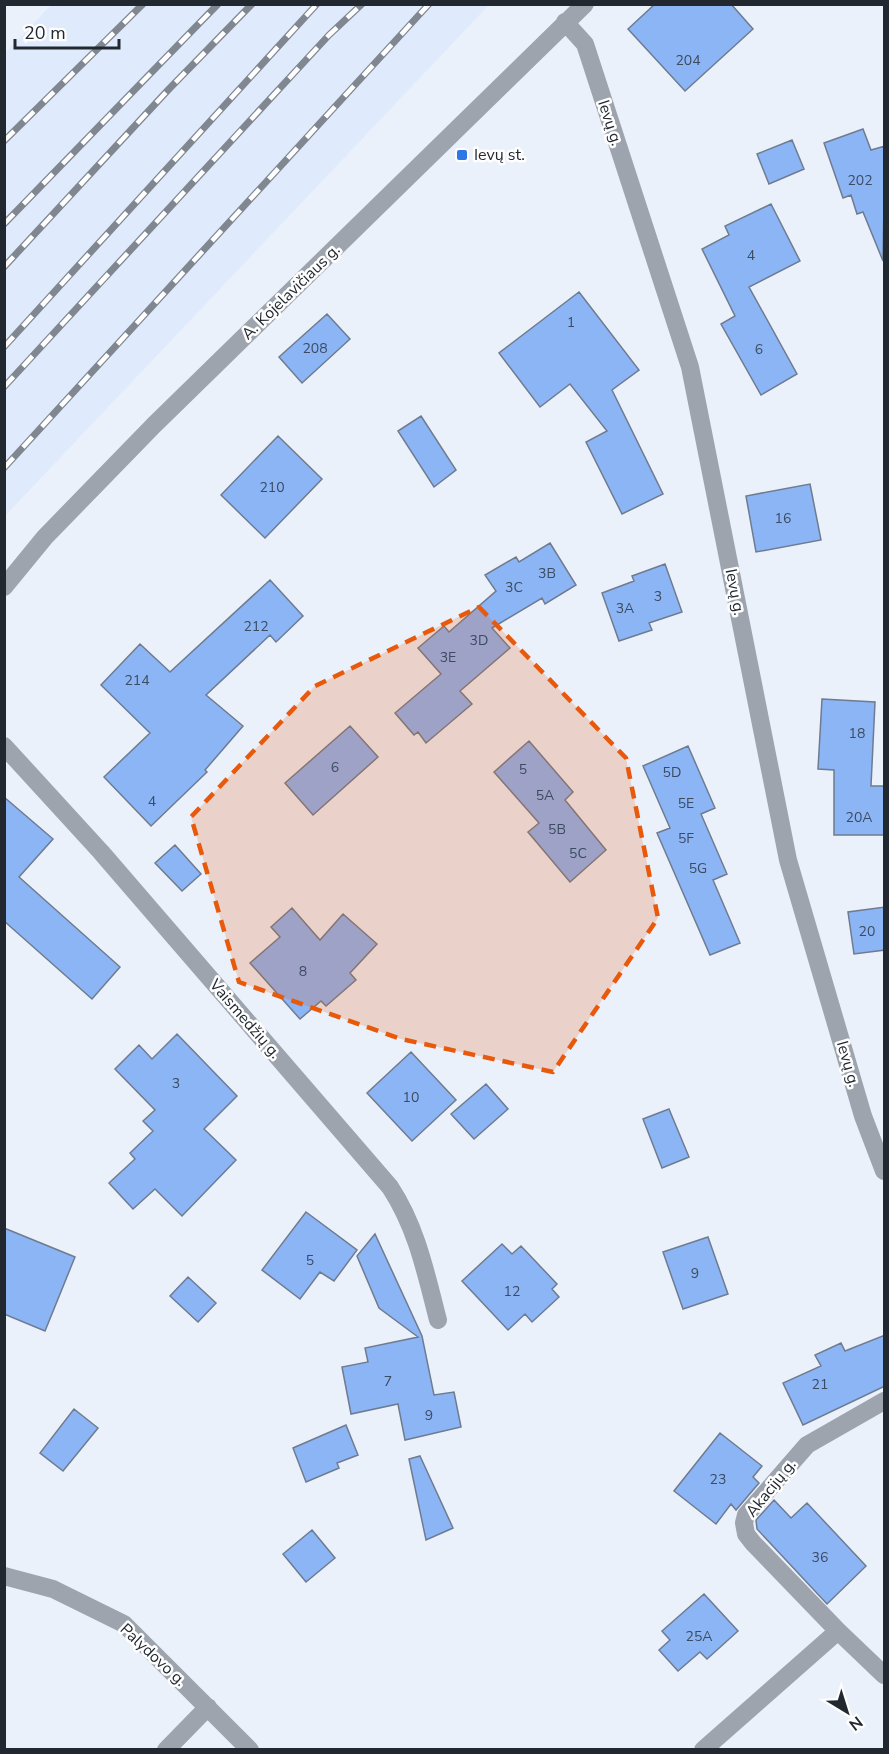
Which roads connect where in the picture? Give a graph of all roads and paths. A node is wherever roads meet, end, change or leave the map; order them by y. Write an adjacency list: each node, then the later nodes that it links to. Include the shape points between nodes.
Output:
1 (585, 4): 2 (street, A. Kojelavičiaus g.)
2 (565, 22): 3 (street, A. Kojelavičiaus g., via 154,425 45,537); 5 (street, Ievų g., via 585,44 690,367 788,860 863,1116)
3 (4, 587)
4 (4, 746): 6 (street, Vaismedžių g., via 101,852 390,1187 406,1210)
5 (885, 1171)
6 (438, 1320)
7 (885, 1401): 9 (street, Akacijų g., via 807,1445 746,1515 744,1523 753,1543)
8 (4, 1576): 11 (street, Palydovo g., via 53,1589 124,1624)
9 (837, 1631): 10 (street, Akacijų g.); 14 (street)
10 (885, 1675)
11 (208, 1707): 12 (street); 13 (street, Palydovo g.)
12 (166, 1749)
13 (250, 1749)
14 (703, 1749)

